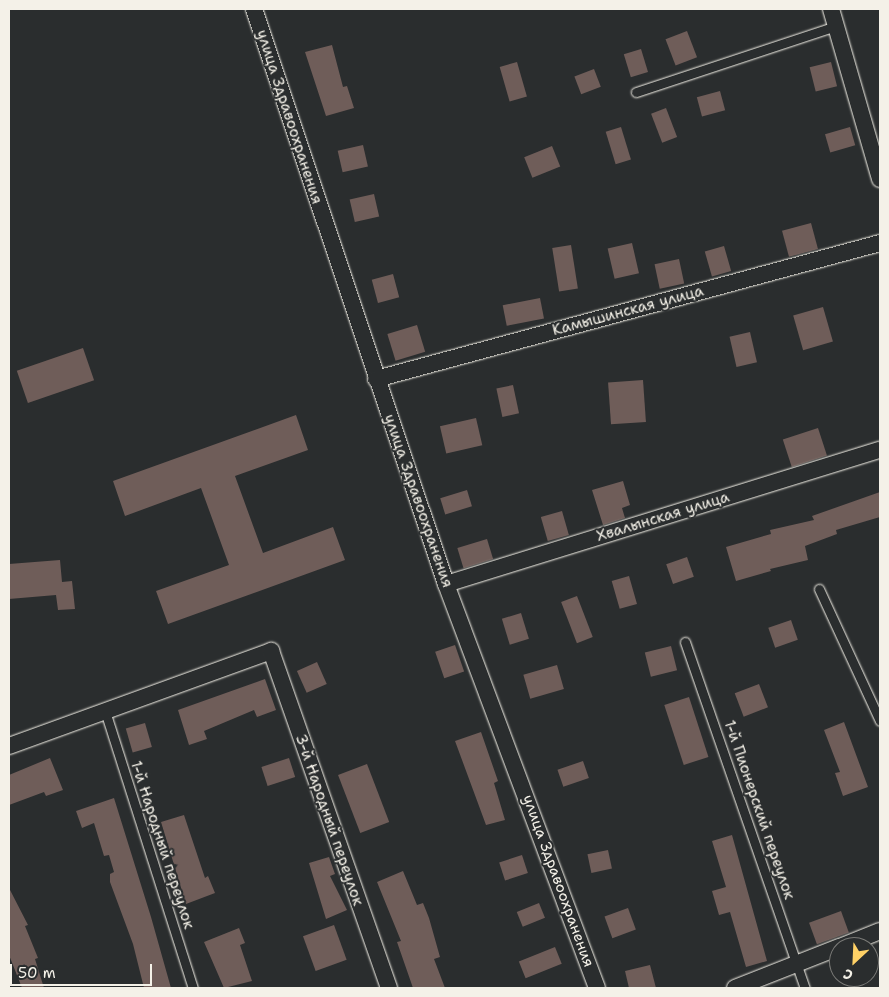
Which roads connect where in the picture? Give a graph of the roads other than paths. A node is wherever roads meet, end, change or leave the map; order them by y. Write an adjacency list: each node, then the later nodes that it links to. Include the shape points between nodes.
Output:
1 (254, 9): 7 (street, улица Здравоохранения)
2 (831, 9): 3 (street)
3 (835, 26): 4 (lane); 5 (street)
4 (636, 92)
5 (880, 179)
6 (880, 244): 7 (street, Камышинская улица)
7 (376, 379): 9 (street, улица Здравоохранения)
8 (880, 450): 9 (street, Хвалынская улица)
9 (446, 584): 21 (street, улица Здравоохранения)
10 (819, 589): 13 (lane)
11 (685, 642): 18 (lane, 1-й Пионерский переулок)
12 (105, 711): 14 (street); 19 (lane, 1-й Народный переулок); 20 (street, 3-й Народный переулок, via 271,651)
13 (880, 721)
14 (9, 746)
15 (880, 932): 16 (street)
16 (866, 937)
17 (829, 951): 18 (street)
18 (798, 963): 22 (street); 23 (lane, 1-й Пионерский переулок)
19 (193, 988)
20 (389, 988)
21 (598, 988)
22 (735, 988)
23 (805, 988)

